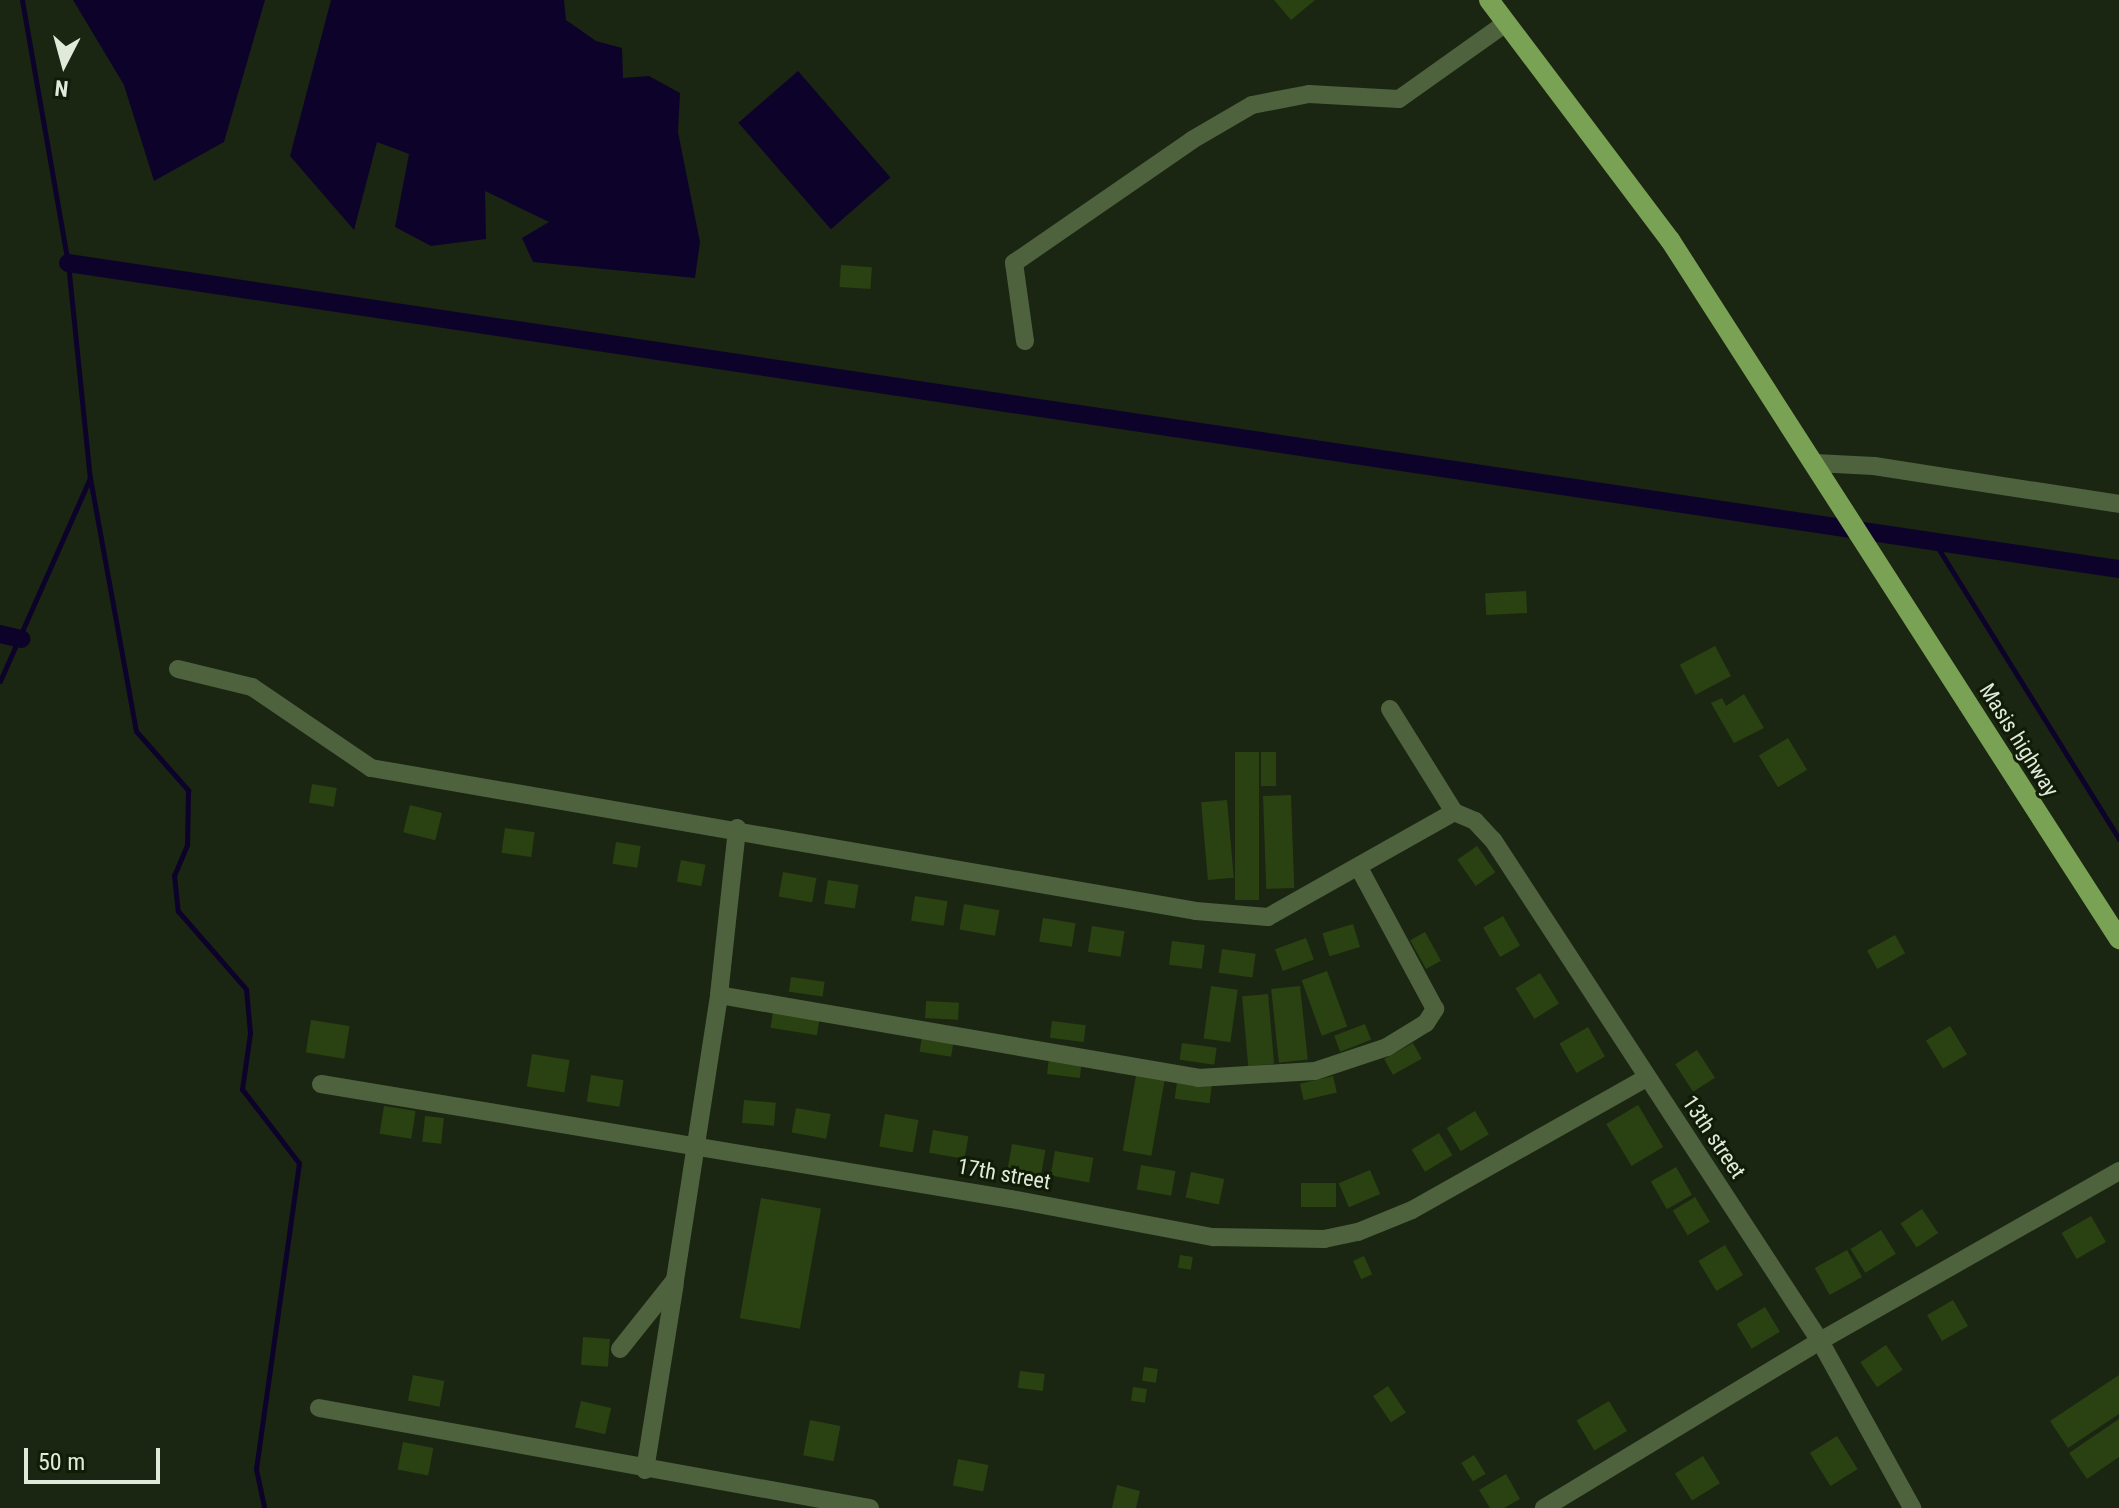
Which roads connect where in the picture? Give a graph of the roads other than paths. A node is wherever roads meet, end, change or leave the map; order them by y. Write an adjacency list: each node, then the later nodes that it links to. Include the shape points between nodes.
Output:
1 (1489, 0): 2 (main road, Masis highway)
2 (1506, 23): 3 (street, via 1399,99 1309,94 1252,105 1192,140 1014,263); 4 (main road, Masis highway, via 1670,240)
3 (1025, 341)
4 (1815, 463): 5 (street, via 1874,466); 11 (main road, Masis highway)
5 (2119, 504)
6 (178, 669): 9 (street, via 252,687 371,768)
7 (1390, 709): 8 (street)
8 (1454, 812): 10 (street); 13 (street, 13th street, via 1475,821 1493,840)
9 (737, 828): 10 (street, via 1196,911 1268,917); 12 (street)
10 (1359, 868): 12 (street, via 1435,1009 1426,1023 1387,1047 1315,1071 1198,1078)
11 (2119, 939)
12 (719, 995): 15 (street)
13 (1646, 1078): 15 (street, 17th street, via 1412,1210 1324,1239 1213,1237); 18 (street, 13th street)
14 (321, 1084): 15 (street, 17th street)
15 (697, 1146): 17 (street)
16 (2119, 1171): 18 (street)
17 (675, 1280): 19 (street); 21 (street)
18 (1820, 1341): 23 (street); 24 (street, 13th street)
19 (620, 1349)
20 (319, 1408): 21 (street)
21 (645, 1470): 22 (street)
22 (870, 1508)
23 (1544, 1508)
24 (1912, 1508)

